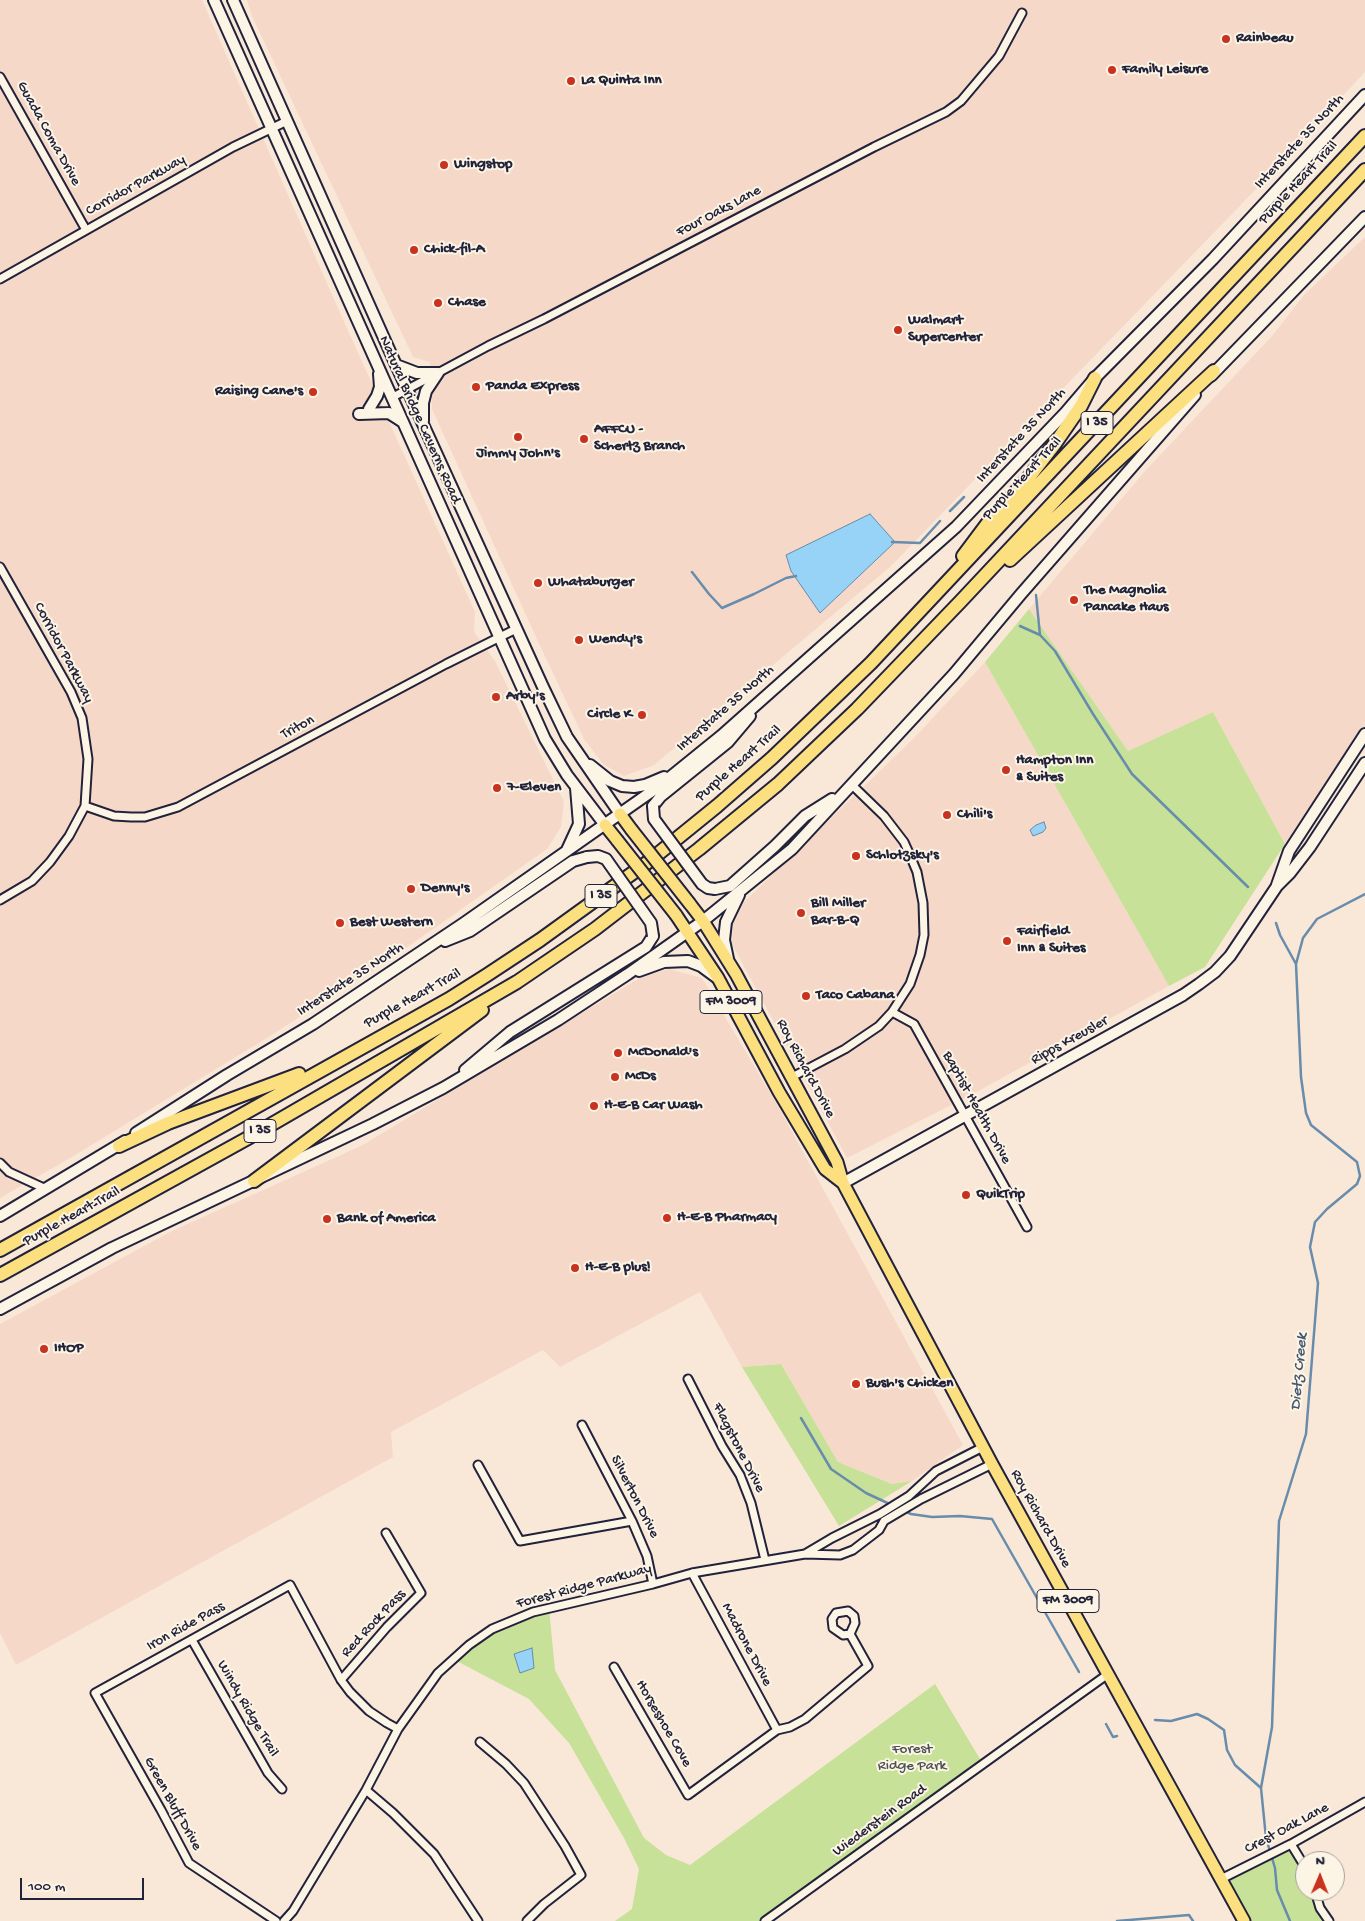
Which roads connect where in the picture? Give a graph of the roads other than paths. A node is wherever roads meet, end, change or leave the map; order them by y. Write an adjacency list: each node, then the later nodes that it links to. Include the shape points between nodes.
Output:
1 (214, 0): 7 (main road, Natural Bridge Caverns Road / FM 3009)
2 (233, 0): 6 (main road, Natural Bridge Caverns Road / FM 3009)
3 (1022, 13): 16 (street, Four Oaks Lane, via 999,56 961,101 946,112)
4 (0, 78): 11 (street, Guada Coma Drive)
5 (1365, 95): 17 (main road, Interstate 35 North, via 1213,259)
6 (287, 121): 7 (street, Corridor Parkway); 14 (main road, Natural Bridge Caverns Road / FM 3009)
7 (272, 128): 11 (street, Corridor Parkway); 13 (main road, Natural Bridge Caverns Road / FM 3009)
8 (1365, 136): 25 (highway, Purple Heart Trail / I 35)
9 (1365, 170): 26 (highway, Purple Heart Trail / I 35)
10 (1365, 217): 15 (main road)
11 (86, 230): 12 (street, Corridor Parkway)
12 (0, 279)
13 (377, 363): 19 (main road, Natural Bridge Caverns Road / FM 3009); 20 (main road, via 380,386)
14 (396, 365): 16 (main road, via 417,373); 18 (main road, Natural Bridge Caverns Road / FM 3009)
15 (1214, 372): 26 (highway, via 1028,544); 34 (main road, via 954,674)
16 (438, 374): 18 (street, Four Oaks Lane); 23 (main road, via 426,391)
17 (1095, 378): 25 (highway, via 1081,406 1054,445 986,524); 29 (main road, Interstate 35 North, via 946,537)
18 (407, 390): 19 (street, Four Oaks Lane); 23 (main road, Natural Bridge Caverns Road / FM 3009)
19 (393, 398): 22 (main road, Natural Bridge Caverns Road / FM 3009)
20 (369, 409)
21 (359, 414): 22 (main road, via 389,413)
22 (404, 423): 28 (main road, Natural Bridge Caverns Road / FM 3009)
23 (423, 425): 27 (main road, Natural Bridge Caverns Road / FM 3009)
24 (0, 567): 37 (street, Corridor Parkway, via 71,692 82,718 88,759)
25 (932, 600): 52 (highway, Purple Heart Trail / I 35, via 772,758 648,862 487,975)
26 (960, 602): 50 (highway, Purple Heart Trail / I 35, via 857,709 778,784 627,905)
27 (516, 629): 28 (street, Triton); 31 (main road, Natural Bridge Caverns Road / FM 3009)
28 (500, 637): 35 (main road, Natural Bridge Caverns Road / FM 3009, via 545,739); 37 (street, Triton, via 178,807 145,817 131,817 114,816)
29 (782, 680): 33 (main road, Interstate 35 North); 36 (main road, bridge, via 728,742 661,796 653,806 652,814 702,884 715,889 730,886 805,816)
30 (1365, 734): 41 (main road, Ripps Kreusler, via 1289,851)
31 (579, 756): 33 (main road, via 610,781 622,786 645,785); 38 (main road, Natural Bridge Caverns Road / FM 3009)
32 (1365, 763): 41 (main road, Ripps Kreusler, via 1310,847)
33 (675, 773): 38 (main road, Interstate 35 North)
34 (850, 784): 36 (main road); 51 (street, via 884,816 904,842 921,887 924,935 920,955 910,984)
35 (576, 786): 39 (main road, Natural Bridge Caverns Road / FM 3009); 40 (main road, via 579,824)
36 (842, 793): 42 (main road, via 792,848)
37 (85, 806): 43 (street, Corridor Parkway, via 50,862 32,881)
38 (620, 814): 39 (main road, Interstate 35 North); 44 (main road, FM 3009, bridge)
39 (605, 825): 40 (main road, Interstate 35 North); 45 (main road, Natural Bridge Caverns Road / FM 3009, bridge)
40 (567, 852): 46 (main road, Interstate 35 North)
41 (1277, 886): 55 (main road, Ripps Kreusler, via 1230,956 1199,984)
42 (742, 890): 44 (main road); 47 (main road, via 726,922 724,940)
43 (0, 900)
44 (703, 921): 45 (main road); 47 (main road, Roy Richard Drive / FM 3009)
45 (688, 931): 48 (main road); 49 (main road, Roy Richard Drive / FM 3009)
46 (422, 951): 54 (main road, bridge, via 470,931 573,860 587,856 606,859 651,923 653,936 646,948 510,1032); 56 (main road, Interstate 35 North)
47 (729, 962): 53 (main road, Roy Richard Drive / FM 3009)
48 (628, 974): 49 (main road, via 664,962 688,961); 54 (main road)
49 (718, 978): 59 (main road, Roy Richard Drive / FM 3009, via 825,1169)
50 (517, 982): 58 (highway); 64 (highway, Purple Heart Trail / I 35, via 248,1138)
51 (892, 1012): 53 (street, via 879,1026 845,1050); 55 (street, Baptist Health Drive, via 914,1024)
52 (350, 1053): 56 (highway, via 168,1123); 63 (highway, Purple Heart Trail / I 35)
53 (792, 1077): 59 (main road, Roy Richard Drive / FM 3009, via 838,1162)
54 (443, 1088): 58 (main road)
55 (965, 1117): 59 (main road, Ripps Kreusler); 62 (street, Baptist Health Drive)
56 (119, 1146): 60 (main road, Interstate 35 North)
57 (0, 1164): 60 (street)
58 (254, 1181): 65 (main road, via 112,1248)
59 (843, 1183): 68 (main road, Roy Richard Drive / FM 3009)
60 (46, 1189): 61 (main road, Interstate 35 North)
61 (0, 1216)
62 (1027, 1226)
63 (0, 1250)
64 (0, 1275)
65 (0, 1309)
66 (688, 1379): 74 (street, Flagstone Drive, via 752,1503)
67 (582, 1425): 71 (street, Silverton Drive)
68 (983, 1447): 69 (main road, Roy Richard Drive / FM 3009); 73 (street, Forest Ridge Parkway, via 936,1471 909,1496 880,1514)
69 (992, 1464): 73 (street, Forest Ridge Parkway, via 884,1521 879,1530 853,1550 840,1555); 80 (main road, Roy Richard Drive / FM 3009)
70 (478, 1465): 71 (street, via 520,1541)
71 (632, 1521): 76 (street, Silverton Drive, via 647,1556)
72 (386, 1533): 81 (street, Red Rock Pass, via 421,1593)
73 (805, 1554): 74 (street, Forest Ridge Parkway)
74 (764, 1560): 75 (street, Forest Ridge Parkway)
75 (692, 1572): 76 (street, Forest Ridge Parkway); 84 (street, Madrone Drive)
76 (653, 1584): 83 (street, Forest Ridge Parkway, via 533,1612 492,1629 438,1673)
77 (850, 1634): 84 (street, via 868,1666 805,1719 790,1728)
78 (192, 1640): 81 (street, Iron Ride Pass, via 290,1585); 82 (street, Iron Ride Pass); 86 (street, Windy Ridge Trail, via 268,1773)
79 (614, 1667): 84 (street, Horseshoe Cove, via 688,1794)
80 (1108, 1674): 91 (main road, Roy Richard Drive / FM 3009); 93 (street, Wiederstein Road)
81 (341, 1680): 83 (street, via 369,1711)
82 (95, 1693): 94 (street, Green Bluff Drive, via 189,1863)
83 (398, 1729): 87 (street, Forest Ridge Parkway)
84 (776, 1730)
85 (480, 1742): 97 (street, via 524,1783 580,1875)
86 (282, 1789)
87 (366, 1790): 95 (street, Forest Ridge Parkway); 96 (street, via 434,1854)
88 (1365, 1802): 89 (street, Crest Oak Lane)
89 (1291, 1844): 90 (street); 91 (street, Crest Oak Lane)
90 (1295, 1851)
91 (1221, 1879): 98 (main road, Roy Richard Drive / FM 3009)
92 (1318, 1901): 99 (street)
93 (769, 1920)
94 (276, 1921)
95 (284, 1921)
96 (478, 1921)
97 (527, 1921)
98 (1244, 1921)
99 (1329, 1921)

